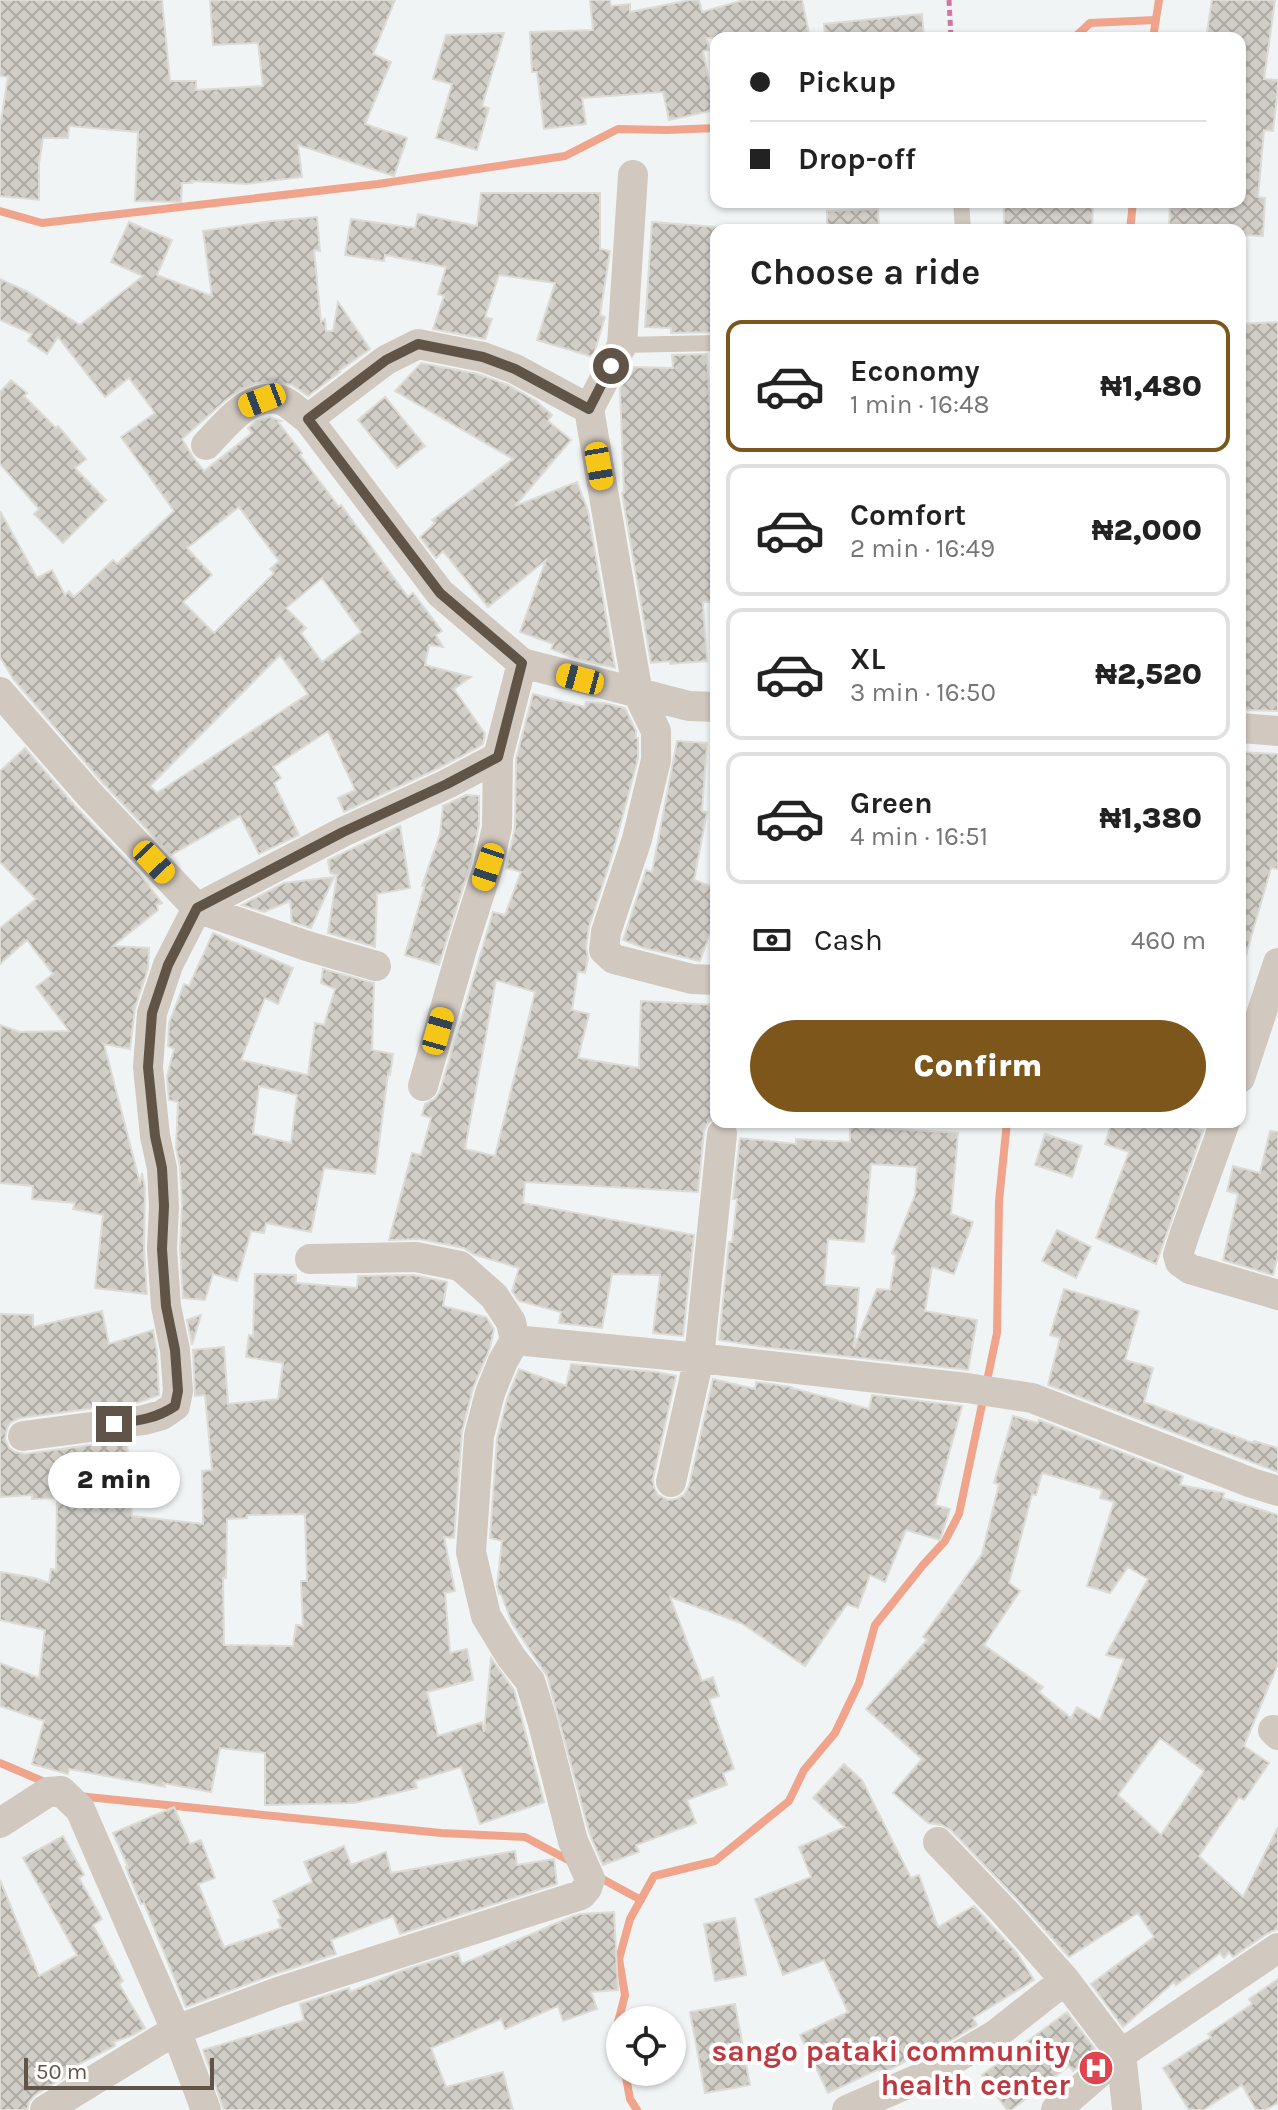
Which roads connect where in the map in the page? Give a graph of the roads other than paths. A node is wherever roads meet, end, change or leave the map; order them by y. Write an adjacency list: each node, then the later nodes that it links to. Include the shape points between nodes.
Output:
1 (633, 175): 3 (street)
2 (710, 343): 3 (lane)
3 (622, 345): 4 (street)
4 (589, 409): 5 (street, via 515,369 418,344 386,360); 9 (street)
5 (308, 419): 6 (street, via 282,400 262,400 243,408); 7 (street, via 440,593)
6 (206, 445)
7 (522, 663): 9 (street); 13 (street)
8 (1, 693): 14 (street)
9 (638, 694): 10 (street); 17 (street, via 656,731 656,760 604,950 614,959)
10 (710, 707)
11 (1246, 728): 12 (street)
12 (1278, 731)
13 (498, 757): 14 (street); 19 (street, via 497,827 488,867)
14 (197, 908): 16 (street); 26 (street, via 168,965 152,1013 148,1067 162,1168 162,1249 175,1350 175,1406 144,1420)
15 (1278, 963): 18 (street)
16 (376, 966)
17 (710, 980)
18 (1246, 1060)
19 (423, 1086)
20 (1223, 1128): 23 (street, via 1185,1233 1180,1262)
21 (722, 1134): 25 (street)
22 (310, 1259): 24 (street, via 416,1257 460,1266 494,1296 511,1322)
23 (1278, 1295)
24 (515, 1340): 25 (street); 33 (street, via 490,1393 479,1436 471,1552 486,1616 530,1681 573,1841 590,1879 587,1888 581,1895)
25 (699, 1358): 27 (street); 28 (street, via 1032,1398)
26 (23, 1436)
27 (671, 1482)
28 (1278, 1491)
29 (0, 1823): 33 (street, via 48,1792 61,1791 80,1809)
30 (938, 1842): 32 (street)
31 (1278, 1948): 34 (street)
32 (1065, 1980): 34 (street); 38 (street, via 995,2035 925,2076)
33 (176, 2030): 36 (street); 37 (street)
34 (1121, 2054): 35 (street); 39 (street)
35 (1127, 2108)
36 (45, 2110)
37 (206, 2110)
38 (847, 2110)
39 (1056, 2110)

